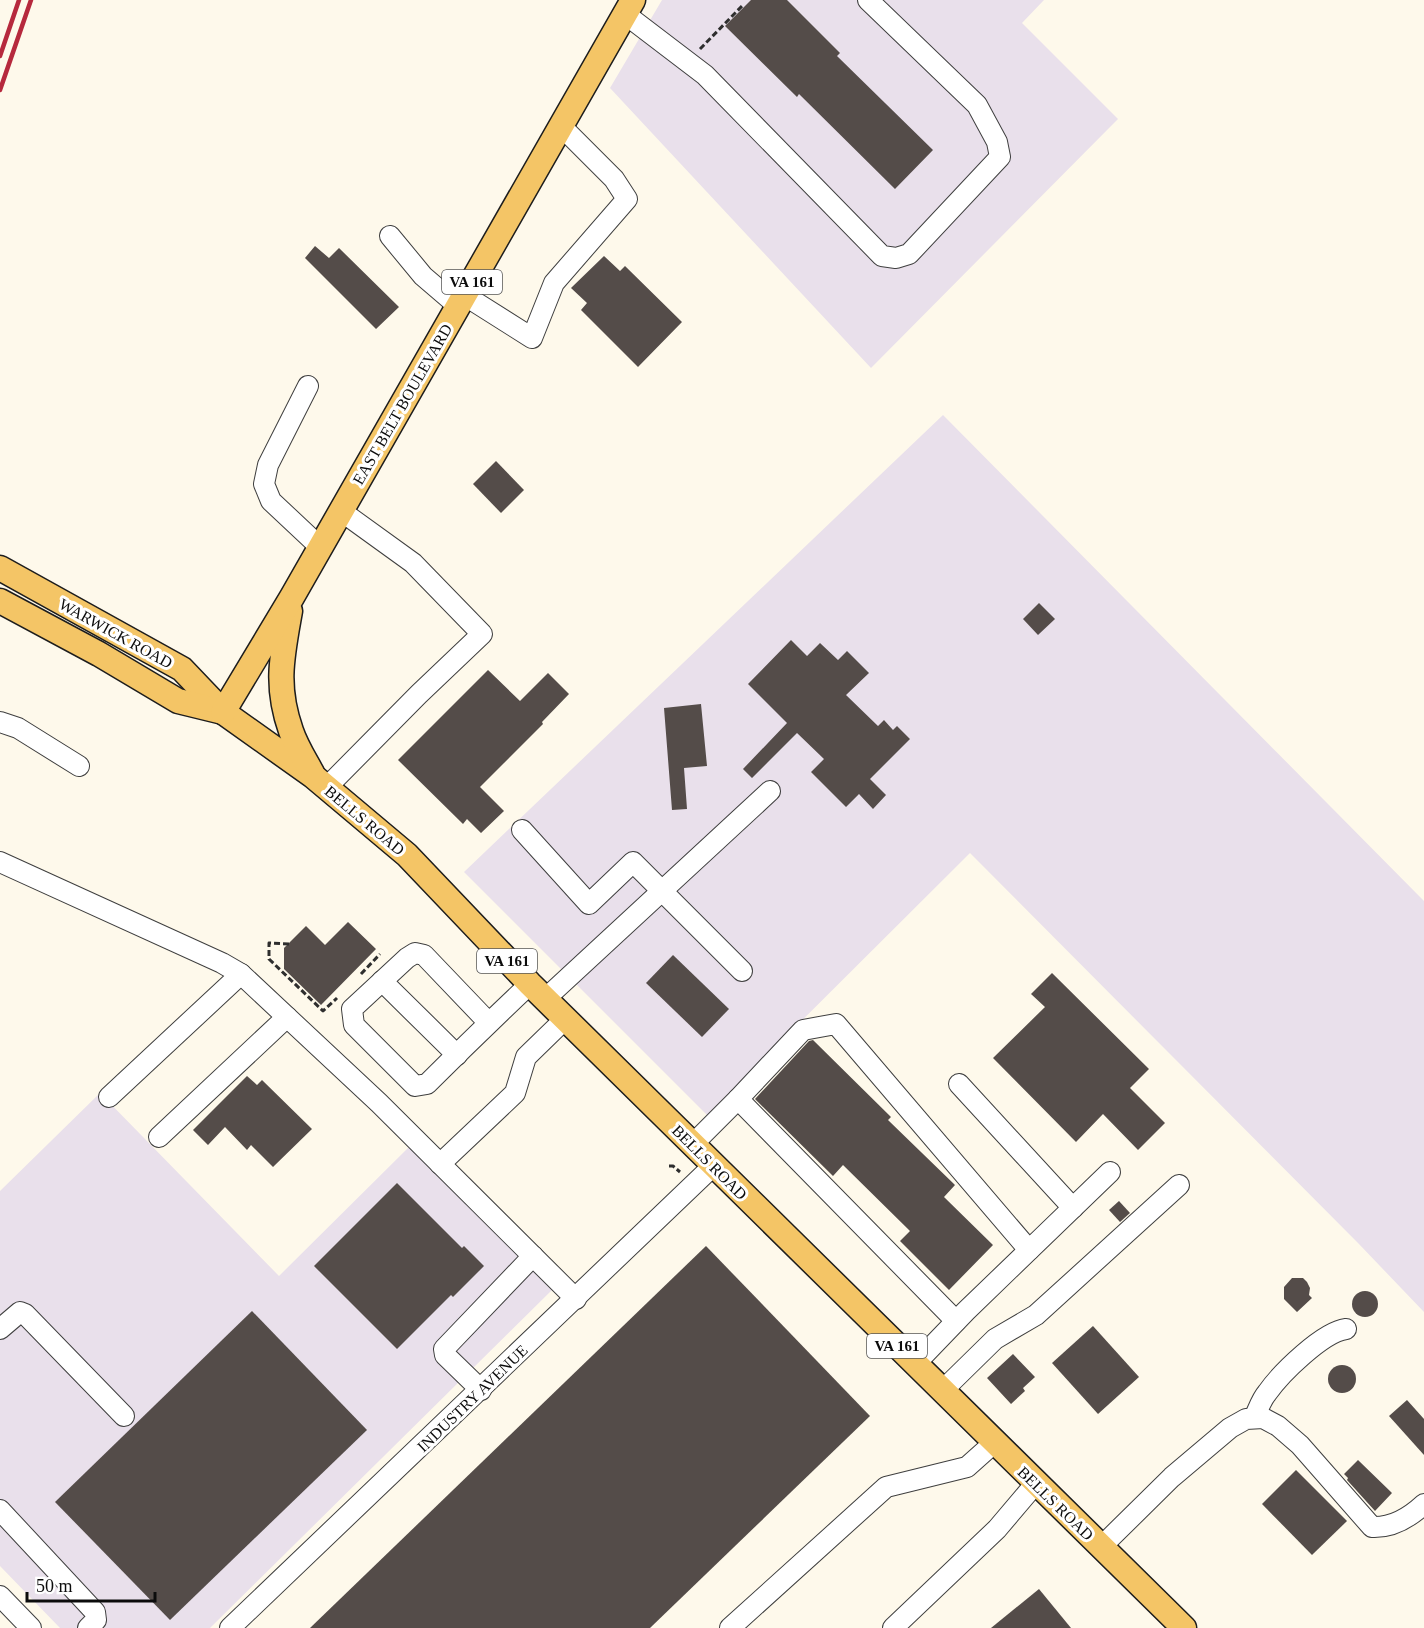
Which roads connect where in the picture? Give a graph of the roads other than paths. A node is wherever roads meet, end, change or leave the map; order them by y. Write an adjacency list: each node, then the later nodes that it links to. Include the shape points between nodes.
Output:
1 (868, 0): 2 (street, via 977,105 997,142 1000,157 909,254 896,258 882,256 705,75)
2 (629, 7): 3 (main road, EAST BELT BOULEVARD / VA 161)
3 (561, 126): 5 (main road, EAST BELT BOULEVARD / VA 161); 5 (street, via 614,179 627,199 554,283 532,338)
4 (390, 236): 5 (street, via 423,276)
5 (461, 301): 7 (main road, EAST BELT BOULEVARD / VA 161)
6 (308, 387): 8 (street, via 268,465 264,484 272,501)
7 (341, 511): 8 (main road, EAST BELT BOULEVARD / VA 161); 15 (street, via 413,563 483,634)
8 (320, 547): 10 (main road, EAST BELT BOULEVARD / VA 161)
9 (0, 568): 12 (main road, WARWICK ROAD, via 182,669)
10 (292, 597): 12 (main road, EAST BELT BOULEVARD / VA 161); 15 (main road, VA 161, via 280,687 291,734)
11 (0, 602): 12 (main road, WARWICK ROAD, via 178,700)
12 (222, 712): 15 (main road, BELLS ROAD / VA 161)
13 (0, 722): 14 (street)
14 (79, 766)
15 (320, 782): 23 (main road, BELLS ROAD / VA 161, via 407,855)
16 (770, 791): 19 (street)
17 (522, 830): 19 (street, via 589,904 633,862)
18 (0, 862): 21 (street)
19 (664, 892): 20 (street); 23 (street)
20 (742, 971)
21 (241, 974): 24 (street); 29 (street)
22 (382, 981): 26 (street, via 407,958 416,953 423,955); 27 (street); 27 (street, via 352,1009 354,1025 415,1086 427,1084)
23 (537, 992): 25 (main road, BELLS ROAD / VA 161); 26 (street)
24 (287, 1017): 31 (street); 33 (street)
25 (565, 1019): 32 (main road, BELLS ROAD / VA 161); 33 (street, via 526,1057 515,1093)
26 (489, 1023): 27 (street)
27 (457, 1055)
28 (959, 1084): 37 (street)
29 (110, 1096)
30 (738, 1099): 32 (street); 38 (street, via 803,1030 836,1024); 41 (street)
31 (159, 1137)
32 (692, 1145): 34 (main road, BELLS ROAD / VA 161)
33 (440, 1164): 39 (street)
34 (713, 1166): 40 (street, INDUSTRY AVENUE); 44 (main road, BELLS ROAD / VA 161)
35 (1110, 1172): 37 (street)
36 (1179, 1185): 46 (street, via 1036,1315 995,1339)
37 (1073, 1208): 38 (street)
38 (1029, 1250): 41 (street)
39 (533, 1256): 40 (street); 45 (street, via 444,1349 445,1355)
40 (576, 1299): 45 (street, INDUSTRY AVENUE)
41 (956, 1321): 44 (street)
42 (0, 1329): 47 (street, via 16,1314 26,1314)
43 (1346, 1329): 48 (street, via 1322,1340 1283,1374)
44 (915, 1364): 46 (main road, BELLS ROAD / VA 161)
45 (481, 1390): 57 (street, INDUSTRY AVENUE)
46 (942, 1390): 49 (main road, BELLS ROAD / VA 161)
47 (124, 1416)
48 (1254, 1418): 51 (street, via 1278,1426 1300,1445 1372,1527 1400,1521); 53 (street, via 1230,1428 1202,1451)
49 (995, 1442): 50 (main road, BELLS ROAD / VA 161); 58 (street, via 967,1467 886,1486)
50 (1036, 1483): 53 (main road, BELLS ROAD / VA 161); 59 (street, via 997,1529)
51 (1424, 1504)
52 (0, 1510): 56 (street, via 95,1612 96,1620)
53 (1101, 1546): 60 (main road, BELLS ROAD / VA 161)
54 (0, 1596): 55 (street)
55 (31, 1628)
56 (88, 1628)
57 (230, 1628)
58 (730, 1628)
59 (893, 1628)
60 (1184, 1628)

